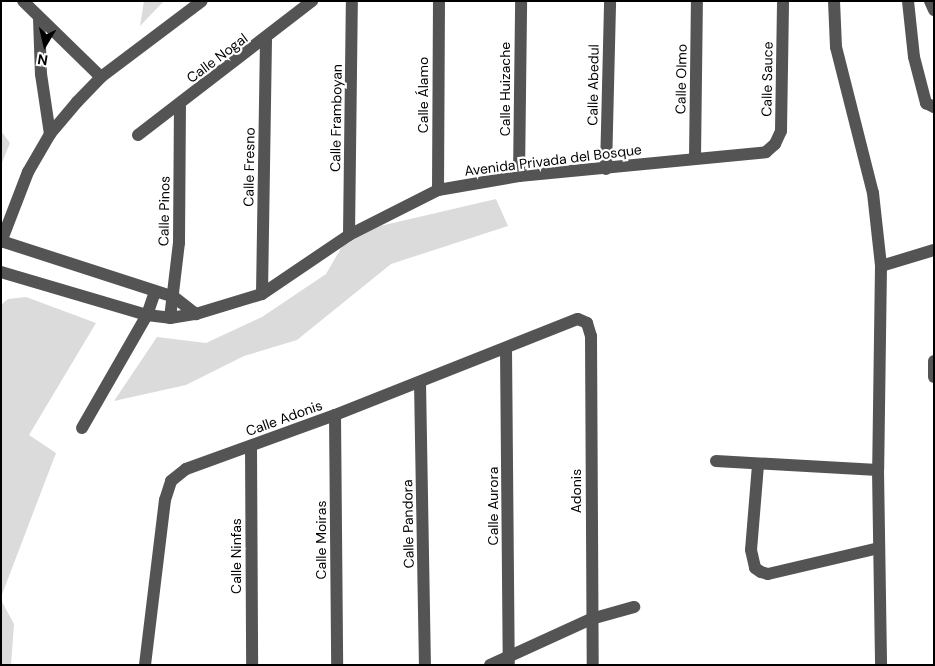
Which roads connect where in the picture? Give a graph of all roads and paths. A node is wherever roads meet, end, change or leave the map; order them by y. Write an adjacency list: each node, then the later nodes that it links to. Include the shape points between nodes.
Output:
1 (23, 1): 14 (street)
2 (202, 1): 16 (street)
3 (312, 1): 15 (street, Calle Nogal)
4 (352, 1): 26 (street, Calle Framboyan)
5 (439, 1): 25 (street, Calle Álamo)
6 (521, 1): 24 (street, Calle Huizache)
7 (610, 1): 23 (street, Calle Abedul)
8 (696, 1): 22 (street, Calle Olmo)
9 (783, 1): 21 (street, Calle Sauce, via 781,131 776,144)
10 (834, 1): 29 (street, via 836,47 873,193)
11 (908, 1): 18 (street, via 911,40)
12 (930, 1): 13 (street)
13 (934, 10)
14 (39, 18): 16 (street); 19 (street, via 41,74)
15 (266, 40): 17 (street, Calle Nogal); 32 (street, Calle Fresno)
16 (101, 77): 19 (street)
17 (180, 104): 20 (street, Calle Nogal); 33 (street, Calle Pinos, via 180,243)
18 (930, 105)
19 (50, 134): 27 (street, via 28,172)
20 (138, 135)
21 (766, 152): 22 (street, Avenida Privada del Bosque)
22 (695, 158): 23 (street, Avenida Privada del Bosque)
23 (606, 169): 24 (street, Avenida Privada del Bosque)
24 (519, 176): 25 (street, Avenida Privada del Bosque)
25 (438, 190): 26 (street, Avenida Privada del Bosque)
26 (349, 236): 32 (street, Avenida Privada del Bosque)
27 (1, 242): 31 (street)
28 (934, 250): 29 (street)
29 (881, 266): 47 (street)
30 (1, 272): 35 (street, Avenida Privada del Bosque)
31 (155, 292): 33 (street); 35 (street)
32 (262, 294): 34 (street, Avenida Privada del Bosque)
33 (174, 297): 34 (street); 36 (street, Calle Pinos)
34 (196, 314): 36 (street, Avenida Privada del Bosque)
35 (147, 315): 36 (street, Avenida Privada del Bosque); 43 (street)
36 (170, 318)
37 (582, 320): 38 (street, Calle Adonis, via 566,322); 50 (street, Adonis, via 590,328 591,336)
38 (506, 348): 41 (street, Calle Adonis); 51 (street, Calle Aurora)
39 (934, 362): 40 (street)
40 (934, 377)
41 (420, 382): 42 (street, Calle Adonis); 55 (street, Calle Pandora)
42 (335, 415): 44 (street, Calle Adonis); 54 (street, Calle Moiras)
43 (82, 428)
44 (251, 446): 52 (street, Calle Adonis, via 186,469 172,481 165,500); 53 (street, Calle Ninfas)
45 (716, 461): 46 (street)
46 (758, 465): 47 (street); 48 (street, via 751,550 756,568 761,572 768,574)
47 (878, 470): 48 (street)
48 (879, 548): 58 (street)
49 (634, 608): 50 (street)
50 (591, 619): 51 (street); 57 (street, Adonis)
51 (509, 660): 56 (street)
52 (145, 665)
53 (252, 665)
54 (337, 665)
55 (425, 665)
56 (490, 665)
57 (593, 665)
58 (881, 665)

